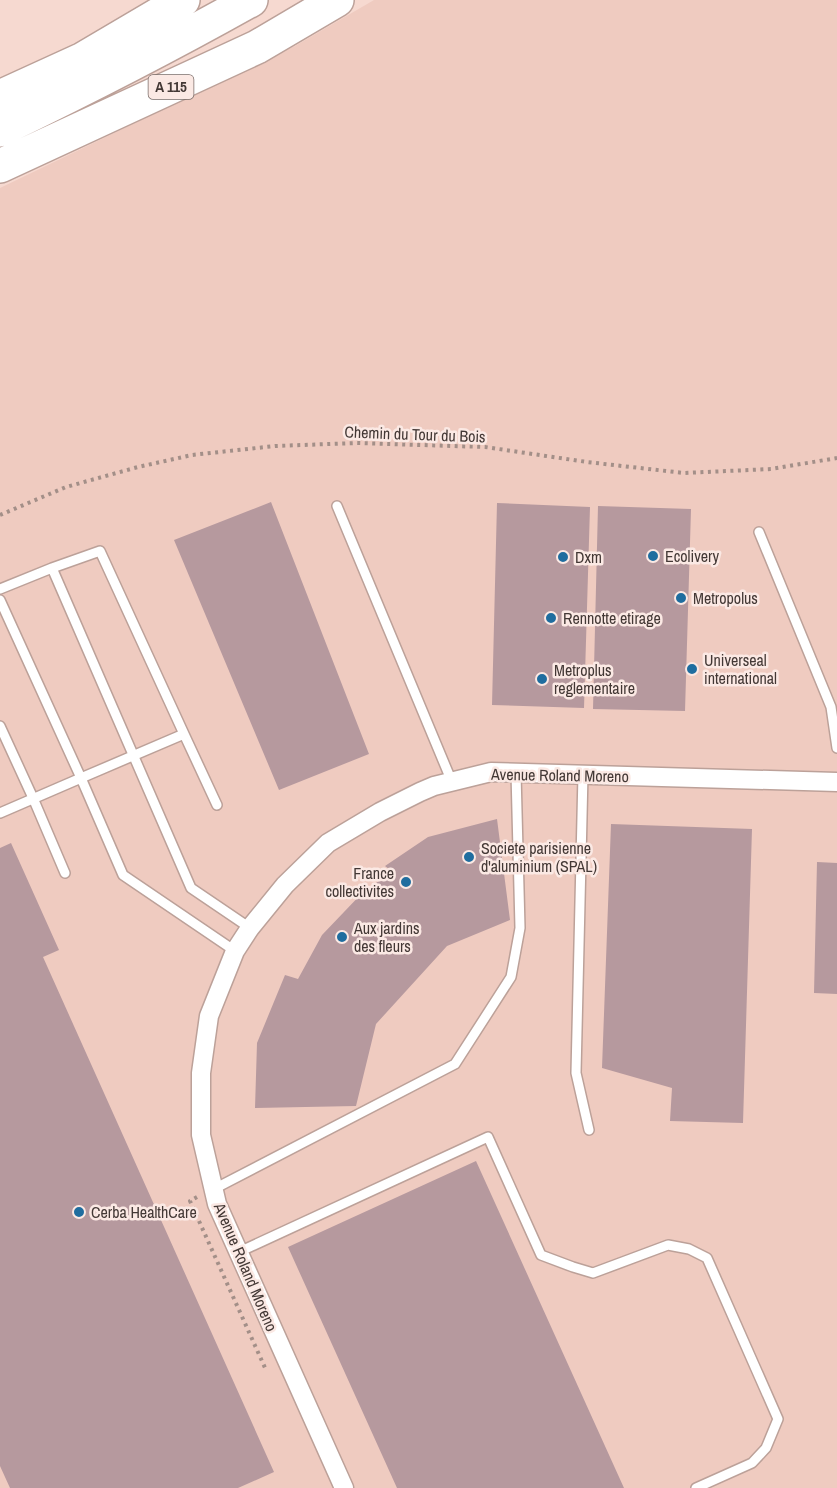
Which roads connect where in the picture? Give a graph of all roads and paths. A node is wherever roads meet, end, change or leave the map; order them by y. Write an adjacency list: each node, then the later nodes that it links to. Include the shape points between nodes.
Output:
1 (183, 0): 4 (highway, via 83,59)
2 (251, 0): 5 (highway)
3 (337, 0): 6 (highway, A 115, via 257,47)
4 (0, 97)
5 (0, 130)
6 (0, 166)
7 (837, 458): 9 (path, Chemin du Tour du Bois, via 771,469 684,473 485,447 357,442 275,446 192,455 138,467 66,487)
8 (337, 506): 21 (lane)
9 (0, 515)
10 (759, 532): 16 (lane, via 831,707)
11 (52, 568): 12 (lane); 15 (lane, via 100,551); 17 (lane)
12 (0, 589)
13 (0, 600): 20 (lane)
14 (0, 726): 23 (lane)
15 (184, 734): 17 (lane); 24 (lane)
16 (837, 748)
17 (133, 756): 20 (lane); 27 (lane, via 191,888)
18 (516, 773): 19 (street, Avenue Roland Moreno); 21 (street, Avenue Roland Moreno, via 491,772); 30 (lane, via 520,928 511,976 455,1064)
19 (583, 774): 22 (street, Avenue Roland Moreno); 29 (lane, via 576,1073)
20 (81, 778): 23 (lane); 28 (lane, via 123,875)
21 (452, 782): 27 (street, Avenue Roland Moreno, via 380,812 328,843 285,885)
22 (837, 782)
23 (33, 798): 25 (lane); 26 (lane)
24 (217, 805)
25 (0, 813)
26 (65, 873)
27 (250, 928): 28 (street, Avenue Roland Moreno)
28 (234, 951): 30 (street, Avenue Roland Moreno, via 209,1016 201,1073 201,1135)
29 (589, 1130)
30 (214, 1189): 31 (street, Avenue Roland Moreno)
31 (238, 1252): 32 (street, Avenue Roland Moreno); 33 (lane, via 488,1137 541,1255 593,1273 668,1245 707,1258 778,1419 766,1448 752,1463)
32 (344, 1488)
33 (696, 1488)

